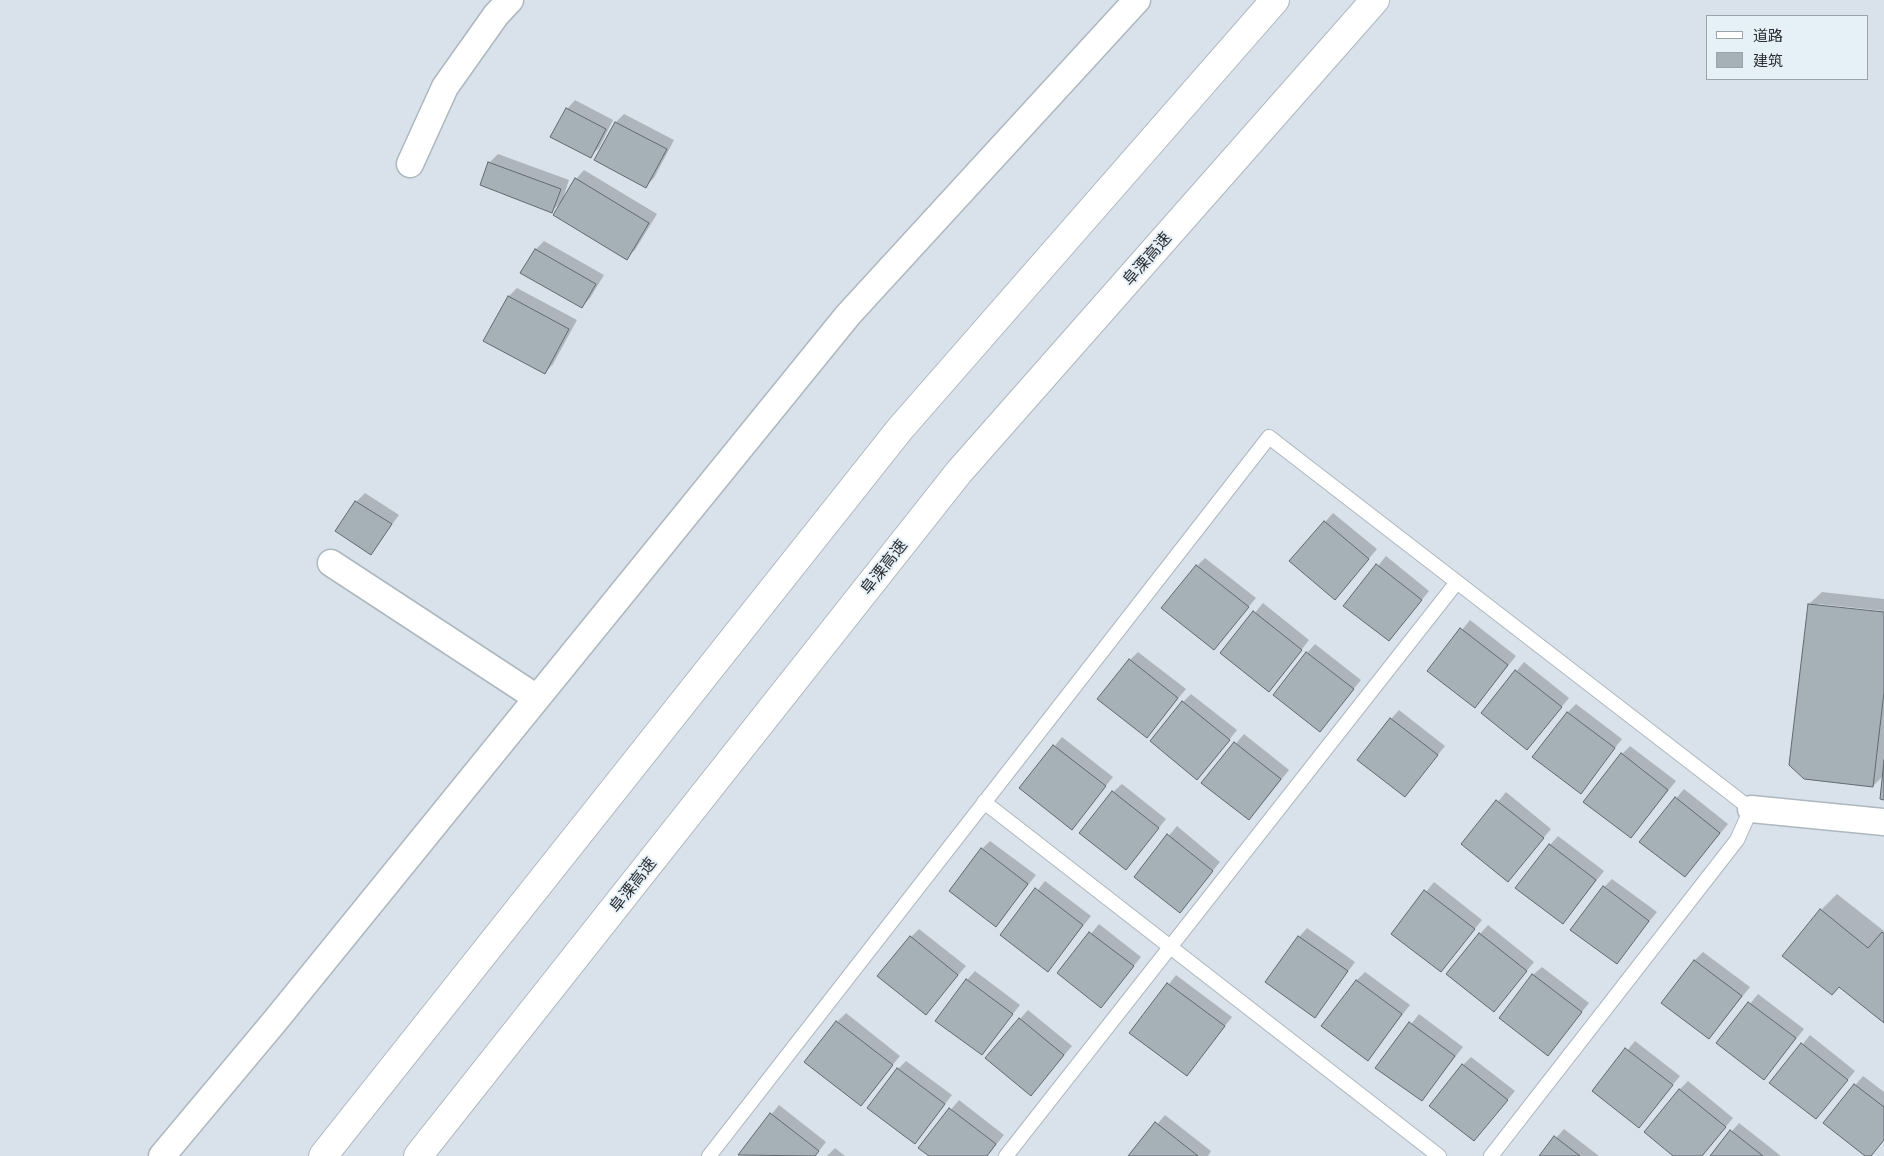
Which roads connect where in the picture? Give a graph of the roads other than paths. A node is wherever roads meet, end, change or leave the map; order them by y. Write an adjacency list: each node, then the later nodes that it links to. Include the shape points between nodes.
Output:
1 (510, 0): 5 (street, via 444,88)
2 (1137, 0): 8 (street, via 848,315)
3 (1275, 0): 14 (highway, via 900,429)
4 (1375, 0): 15 (highway, 阜溧高速, via 959,472)
5 (410, 164)
6 (331, 563): 8 (street)
7 (1457, 582): 9 (lane, via 1269,437); 10 (lane); 12 (lane)
8 (537, 698): 13 (street)
9 (984, 802): 12 (lane); 16 (lane)
10 (1750, 809): 11 (street); 19 (lane, via 1736,840)
11 (1884, 822)
12 (1170, 947): 17 (lane); 18 (lane)
13 (162, 1156)
14 (323, 1156)
15 (418, 1156)
16 (709, 1156)
17 (1006, 1156)
18 (1439, 1156)
19 (1490, 1156)

